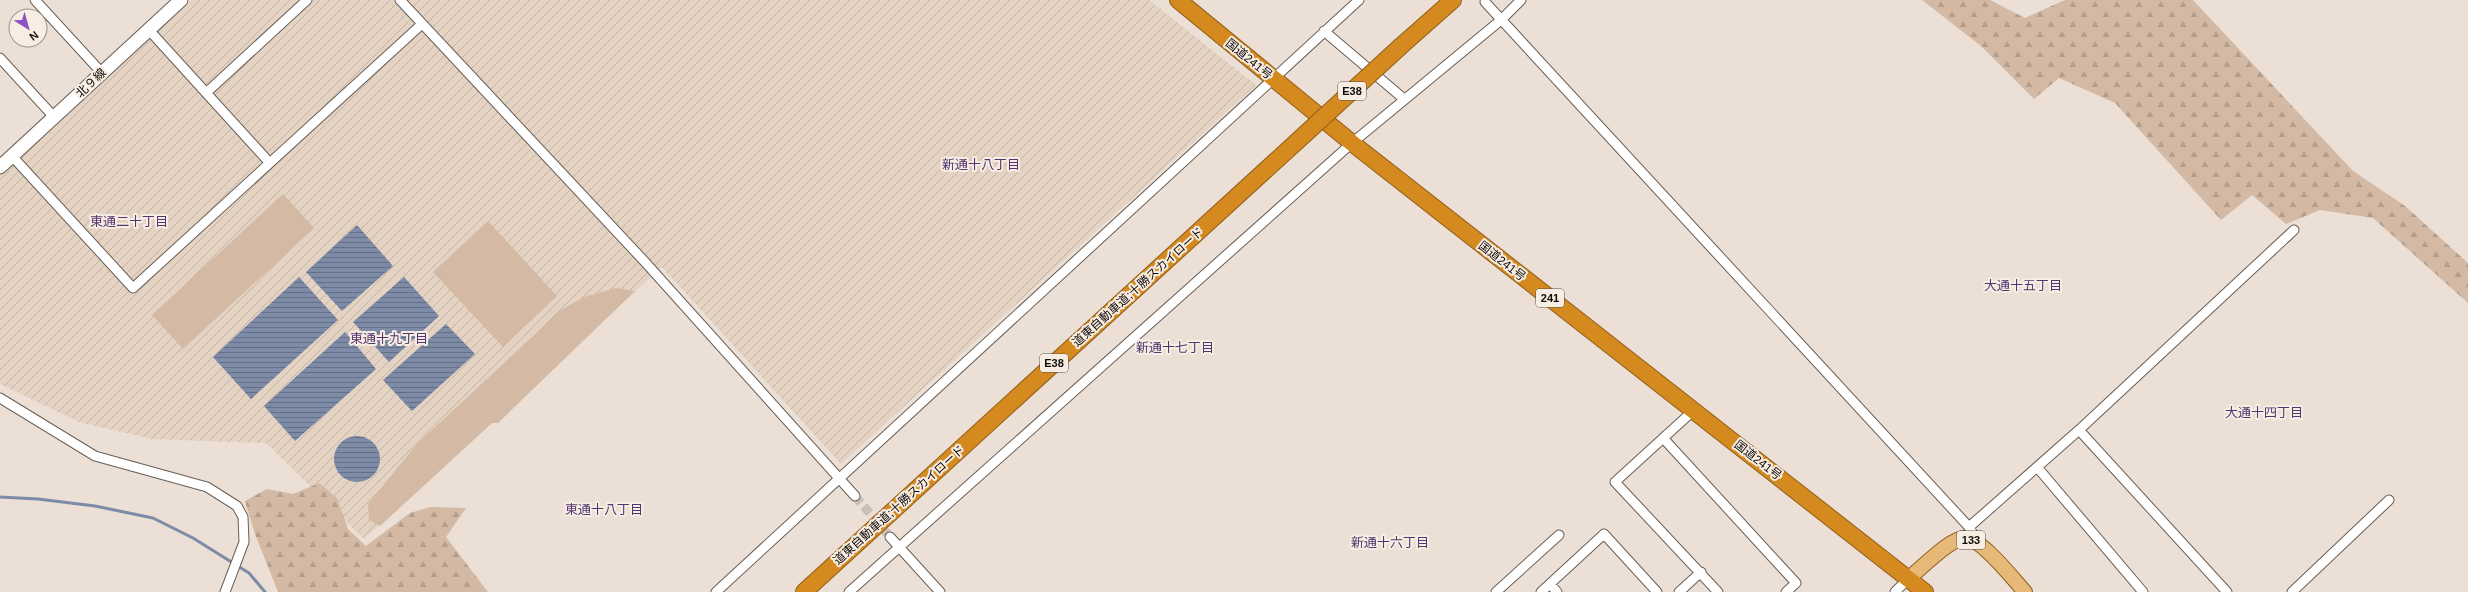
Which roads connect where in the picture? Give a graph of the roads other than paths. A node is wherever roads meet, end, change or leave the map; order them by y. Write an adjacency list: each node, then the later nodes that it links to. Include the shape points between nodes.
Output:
1 (35, 0): 17 (street)
2 (181, 0): 13 (street, 北９線)
3 (307, 0): 19 (street)
4 (400, 0): 12 (street)
5 (1178, 0): 18 (highway, 国道241号 / 241)
6 (1359, 0): 14 (street)
7 (1447, 0): 15 (highway, 道東自動車道;十勝スカイロード / E38)
8 (1453, 0): 15 (highway, 道東自動車道;十勝スカイロード / E38)
9 (1521, 0): 11 (street)
10 (1485, 2): 11 (street)
11 (1501, 20): 20 (street); 34 (street)
12 (422, 24): 24 (street); 31 (street, via 645,262)
13 (149, 30): 17 (street, 北９線); 19 (street)
14 (1324, 31): 18 (street); 20 (street)
15 (1401, 46): 44 (highway, 道東自動車道;十勝スカイロード / E38, bridge)
16 (0, 58): 21 (street)
17 (102, 73): 21 (street, 北９線)
18 (1274, 79): 22 (highway, 国道241号 / 241); 31 (street)
19 (206, 93): 24 (street)
20 (1404, 99): 22 (street)
21 (54, 117): 23 (street, 北９線)
22 (1352, 143): 27 (highway, 国道241号 / 241); 38 (street)
23 (4, 160): 24 (street, via 133,288)
24 (269, 162)
25 (2294, 230): 28 (street)
26 (0, 398): 42 (street, via 95,456 182,478 229,498 243,517 244,542)
27 (1694, 410): 29 (street); 40 (highway, 国道241号 / 241)
28 (2078, 430): 30 (street); 58 (street)
29 (1663, 438): 39 (street, via 1615,482); 53 (street, via 1796,583)
30 (2037, 467): 34 (street); 57 (street)
31 (840, 478): 32 (street); 43 (street)
32 (855, 496)
33 (2389, 500): 59 (street)
34 (1969, 527): 37 (street)
35 (1559, 535): 47 (street)
36 (890, 537): 38 (street)
37 (1977, 541): 40 (main road, 133, via 1963,538 1951,544); 56 (main road, 133)
38 (899, 548): 45 (street); 46 (street)
39 (1700, 572): 51 (street); 52 (street)
40 (1909, 578): 54 (street); 55 (highway, 国道241号 / 241)
41 (1550, 584): 48 (street); 49 (street); 50 (street, via 1604,534)
42 (225, 592)
43 (716, 592)
44 (804, 592)
45 (849, 592)
46 (940, 592)
47 (1496, 592)
48 (1541, 592)
49 (1557, 592)
50 (1657, 592)
51 (1679, 592)
52 (1718, 592)
53 (1786, 592)
54 (1895, 592)
55 (1925, 592)
56 (2025, 592)
57 (2143, 592)
58 (2227, 592)
59 (2292, 592)

